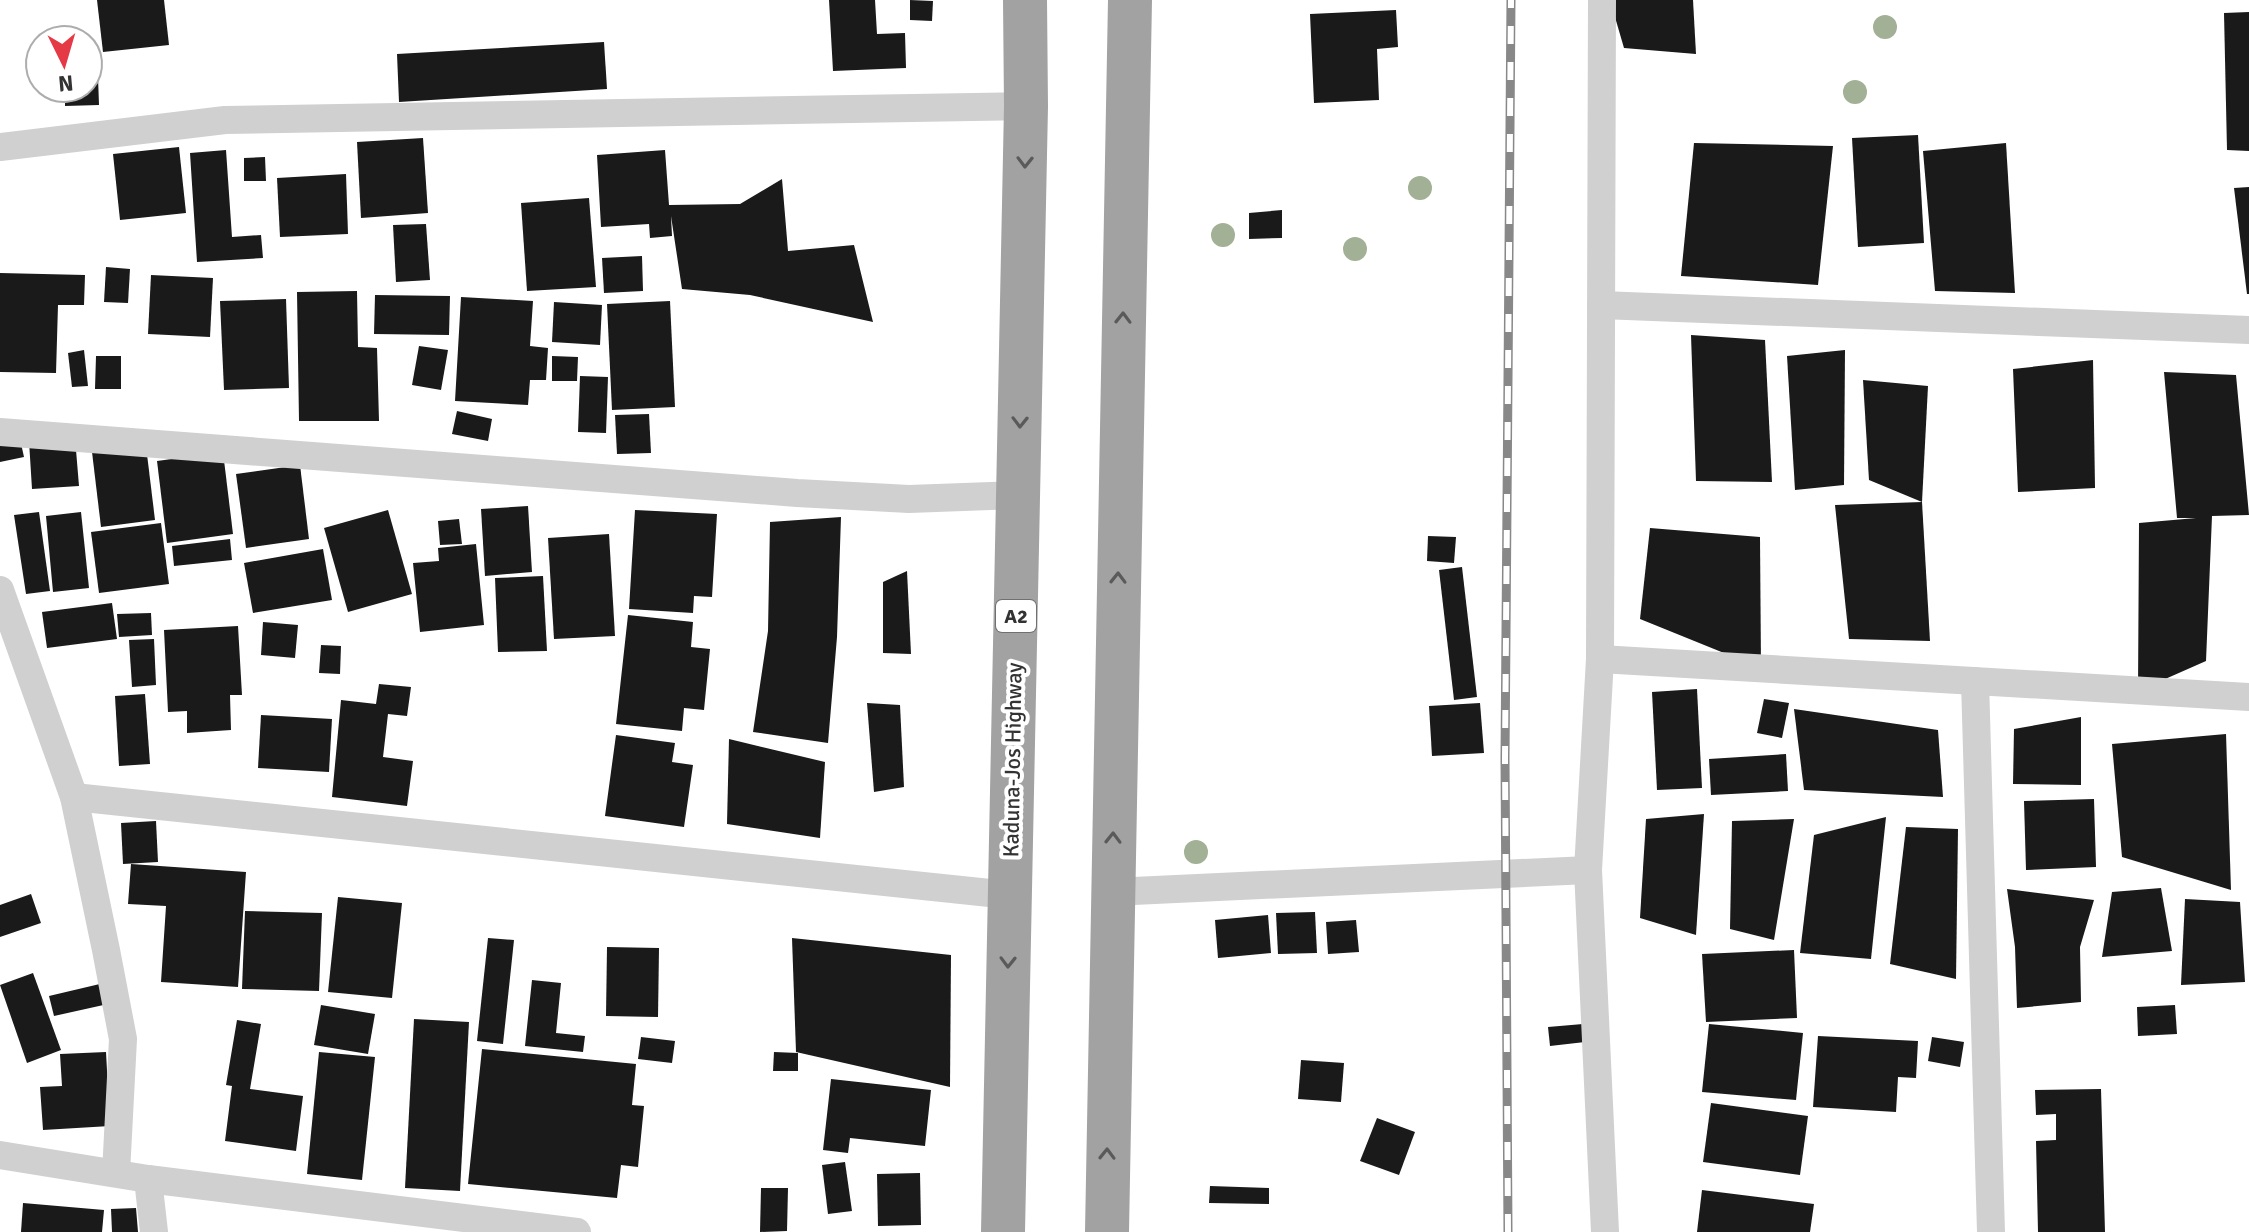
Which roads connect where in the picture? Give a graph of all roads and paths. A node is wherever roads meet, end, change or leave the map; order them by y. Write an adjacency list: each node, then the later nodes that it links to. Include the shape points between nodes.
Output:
1 (1025, 0): 4 (highway, Kaduna-Jos Highway / A2)
2 (1130, 0): 17 (highway, one-way to 2)
3 (1602, 0): 6 (street)
4 (1026, 106): 5 (street, via 225,120); 9 (highway, Kaduna-Jos Highway / A2, one-way to 9)
5 (0, 147)
6 (1601, 305): 7 (street); 12 (street)
7 (2249, 330)
8 (0, 432): 9 (street, via 797,493 909,499)
9 (1019, 495): 18 (highway, Kaduna-Jos Highway / A2)
10 (0, 590): 11 (street)
11 (6, 621): 15 (street)
12 (1600, 659): 13 (street); 16 (street)
13 (1975, 681): 14 (street); 28 (street)
14 (2249, 697)
15 (74, 797): 18 (street); 20 (street, via 123,1039)
16 (1588, 870): 17 (street); 27 (street)
17 (1112, 892): 26 (highway, one-way to 17)
18 (1009, 895): 25 (highway, Kaduna-Jos Highway / A2, one-way to 25)
19 (0, 1155): 20 (street)
20 (116, 1173): 21 (street)
21 (148, 1179): 22 (street); 23 (street)
22 (522, 1229): 24 (street)
23 (154, 1232)
24 (577, 1232)
25 (1003, 1232)
26 (1107, 1232)
27 (1605, 1232)
28 (1991, 1232)

